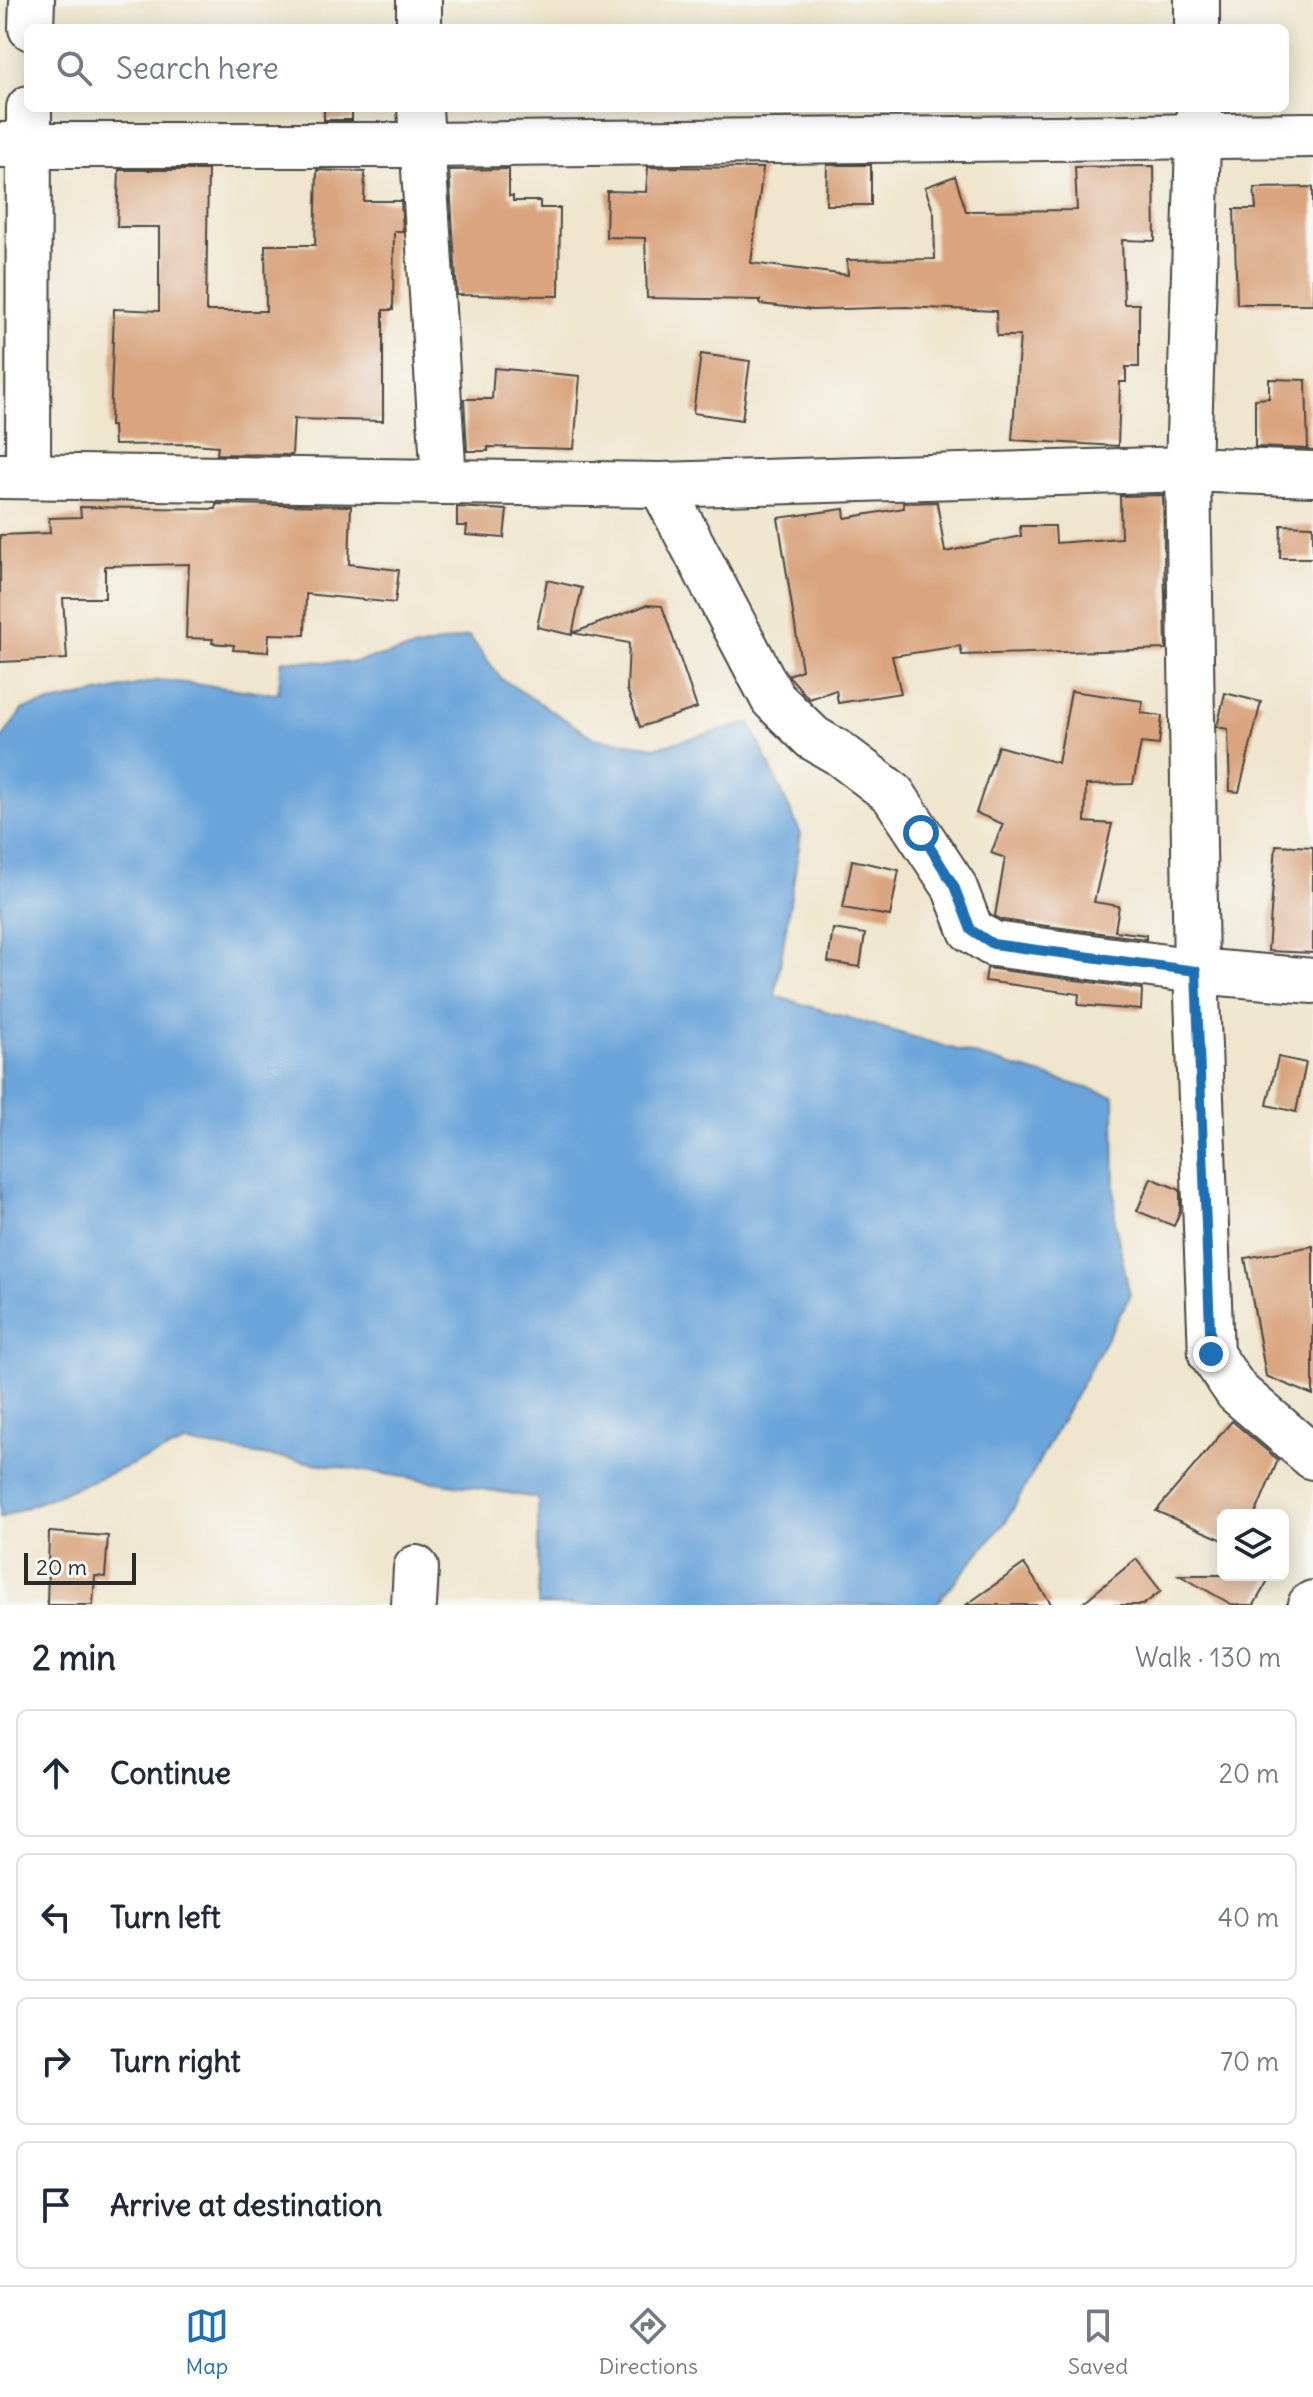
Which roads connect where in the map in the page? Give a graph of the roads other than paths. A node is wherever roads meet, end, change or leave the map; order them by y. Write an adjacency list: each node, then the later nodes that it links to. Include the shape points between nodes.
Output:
1 (32, 0): 4 (street)
2 (419, 0): 5 (street)
3 (1197, 0): 6 (street)
4 (31, 24)
5 (419, 24)
6 (1197, 24)
7 (1199, 123): 8 (street); 10 (street); 11 (street)
8 (420, 127): 9 (street); 14 (street)
9 (19, 133): 13 (street)
10 (1313, 135)
11 (1188, 469): 12 (street); 15 (street); 16 (street)
12 (1313, 474)
13 (14, 476): 14 (street)
14 (444, 480): 15 (street)
15 (661, 485): 16 (street, via 773,699 813,738 893,794 954,886 971,930 993,944)
16 (1196, 971): 17 (street); 18 (street, via 1211,1354 1237,1392)
17 (1313, 981)
18 (1313, 1457)

